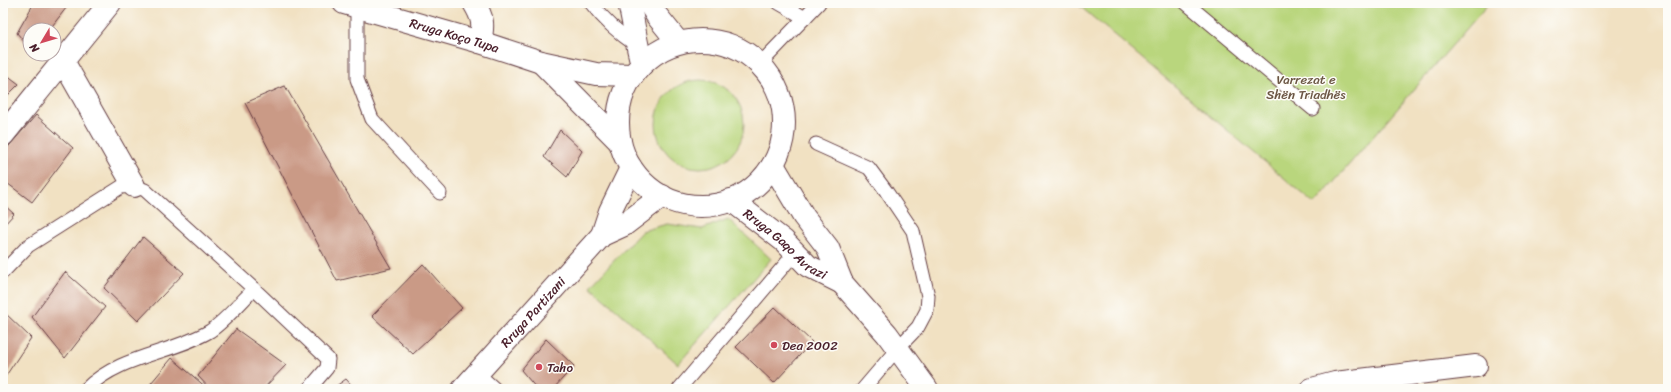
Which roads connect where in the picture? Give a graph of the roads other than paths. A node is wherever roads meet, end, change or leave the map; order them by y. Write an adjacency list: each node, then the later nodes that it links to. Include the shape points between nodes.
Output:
1 (110, 3): 13 (main road)
2 (474, 3): 11 (main road, via 484,27)
3 (591, 3): 14 (lane, via 618,33)
4 (629, 3): 14 (main road, via 635,30)
5 (649, 3): 12 (main road)
6 (779, 3): 10 (lane)
7 (819, 3): 10 (lane)
8 (1186, 3): 17 (lane)
9 (350, 5): 11 (main road, Rruga Koço Tupa); 24 (lane, via 357,79 372,119)
10 (805, 18): 16 (lane)
11 (480, 42): 15 (main road, Rruga Koço Tupa)
12 (678, 42): 14 (main road); 16 (main road, via 706,39 720,41 746,52)
13 (63, 61): 18 (main road); 23 (main road)
14 (637, 61): 15 (main road, Rruga Koço Tupa, via 596,74); 19 (main road, via 620,100)
15 (541, 62): 19 (main road, Rruga Koço Tupa)
16 (760, 64): 21 (main road, via 774,83 783,110 782,138)
17 (1314, 109)
18 (3, 135)
19 (620, 142): 22 (main road)
20 (816, 144): 32 (lane, via 869,168 912,231 928,296 927,310 918,327)
21 (773, 165): 26 (main road, via 755,186); 30 (main road, Rruga Gaqo Avrazi, via 804,217 828,248)
22 (631, 168): 25 (main road, via 645,184); 27 (main road, Rruga Partizani, via 610,211)
23 (134, 186): 29 (lane, via 121,187 28,246); 31 (lane, via 145,190 158,200)
24 (440, 193)
25 (662, 196): 26 (main road, via 689,205 717,204); 27 (main road, Rruga Partizani, via 624,225)
26 (731, 200): 28 (main road, Rruga Gaqo Avrazi, via 784,241)
27 (602, 235): 34 (main road, Rruga Partizani)
28 (795, 253): 30 (main road, Rruga Gaqo Avrazi, via 808,266); 39 (lane)
29 (3, 272)
30 (842, 283): 32 (main road, Rruga Gaqo Avrazi)
31 (254, 289): 35 (lane, via 210,330 119,366 103,374); 36 (lane, via 328,359 327,368)
32 (898, 348): 40 (lane); 41 (main road, Rruga Gaqo Avrazi)
33 (1476, 366): 42 (main road, via 1335,383)
34 (477, 373): 37 (main road, Rruga Partizani); 38 (lane)
35 (86, 389)
36 (309, 389)
37 (463, 389)
38 (495, 389)
39 (679, 389)
40 (863, 389)
41 (927, 389)
42 (1312, 389)

